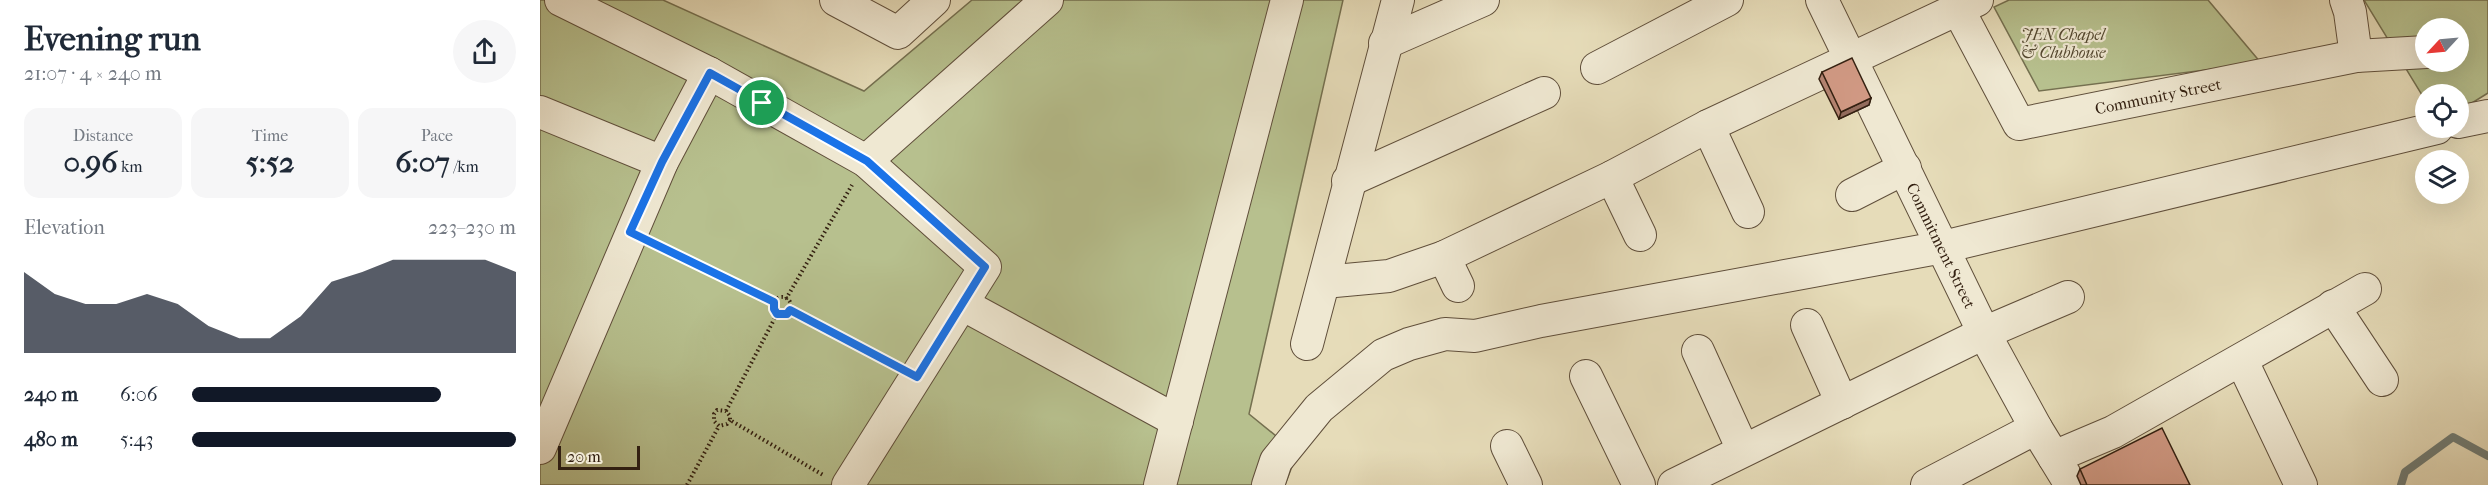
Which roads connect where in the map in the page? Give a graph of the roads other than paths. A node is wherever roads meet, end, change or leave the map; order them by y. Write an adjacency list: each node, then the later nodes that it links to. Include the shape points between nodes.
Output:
1 (561, 0): 17 (street)
2 (836, 0): 3 (street, via 898,33)
3 (934, 0)
4 (1047, 0): 22 (street)
5 (1287, 0): 46 (street)
6 (1398, 0): 12 (street)
7 (1483, 0): 12 (street)
8 (1727, 0): 16 (street)
9 (1822, 0): 15 (street, Commitment Street)
10 (2346, 0): 14 (street)
11 (1967, 4): 14 (street, Community Street, via 2019,124); 15 (street)
12 (1385, 43): 26 (street)
13 (2415, 53): 14 (street, Community Street)
14 (2356, 56)
15 (1852, 58): 20 (street); 24 (street, Commitment Street)
16 (1597, 68)
17 (710, 73): 22 (street); 23 (street)
18 (1544, 93): 26 (street)
19 (540, 112): 23 (street)
20 (1708, 126): 25 (street); 28 (street)
21 (2415, 133): 30 (street)
22 (867, 161): 36 (street, via 985,267)
23 (662, 162): 49 (street)
24 (1905, 168): 27 (street); 30 (street, Commitment Street)
25 (1612, 177): 29 (street); 31 (street)
26 (1348, 181): 32 (street)
27 (1852, 195)
28 (1748, 212)
29 (1640, 235)
30 (1943, 248): 39 (street, Commitment Street); 55 (street, via 1475,336 1445,334 1409,344 1383,355 1319,408 1276,461)
31 (1444, 257): 32 (street, via 1389,276); 33 (street)
32 (1324, 282): 40 (street)
33 (1458, 286)
34 (2365, 289): 37 (street)
35 (2068, 297): 39 (street)
36 (962, 304): 46 (street); 52 (street, via 917,377)
37 (2333, 306): 42 (street); 44 (street)
38 (1808, 325): 45 (street)
39 (1984, 333): 45 (street); 47 (street, Commitment Street)
40 (1307, 344)
41 (1698, 351): 50 (street)
42 (2242, 361): 51 (street, via 2153,422 2113,432); 60 (street)
43 (1586, 376): 56 (street)
44 (2382, 380)
45 (1842, 403): 50 (street)
46 (1177, 421): 54 (street)
47 (2036, 428): 51 (street, Commitment Street); 58 (street)
48 (1507, 446): 53 (street)
49 (540, 448)
50 (1743, 450): 57 (street)
51 (2054, 457): 59 (street, Commitment Street)
52 (839, 482)
53 (1524, 484)
54 (1160, 485)
55 (1268, 485)
56 (1639, 485)
57 (1674, 485)
58 (1927, 485)
59 (2071, 485)
60 (2301, 485)

